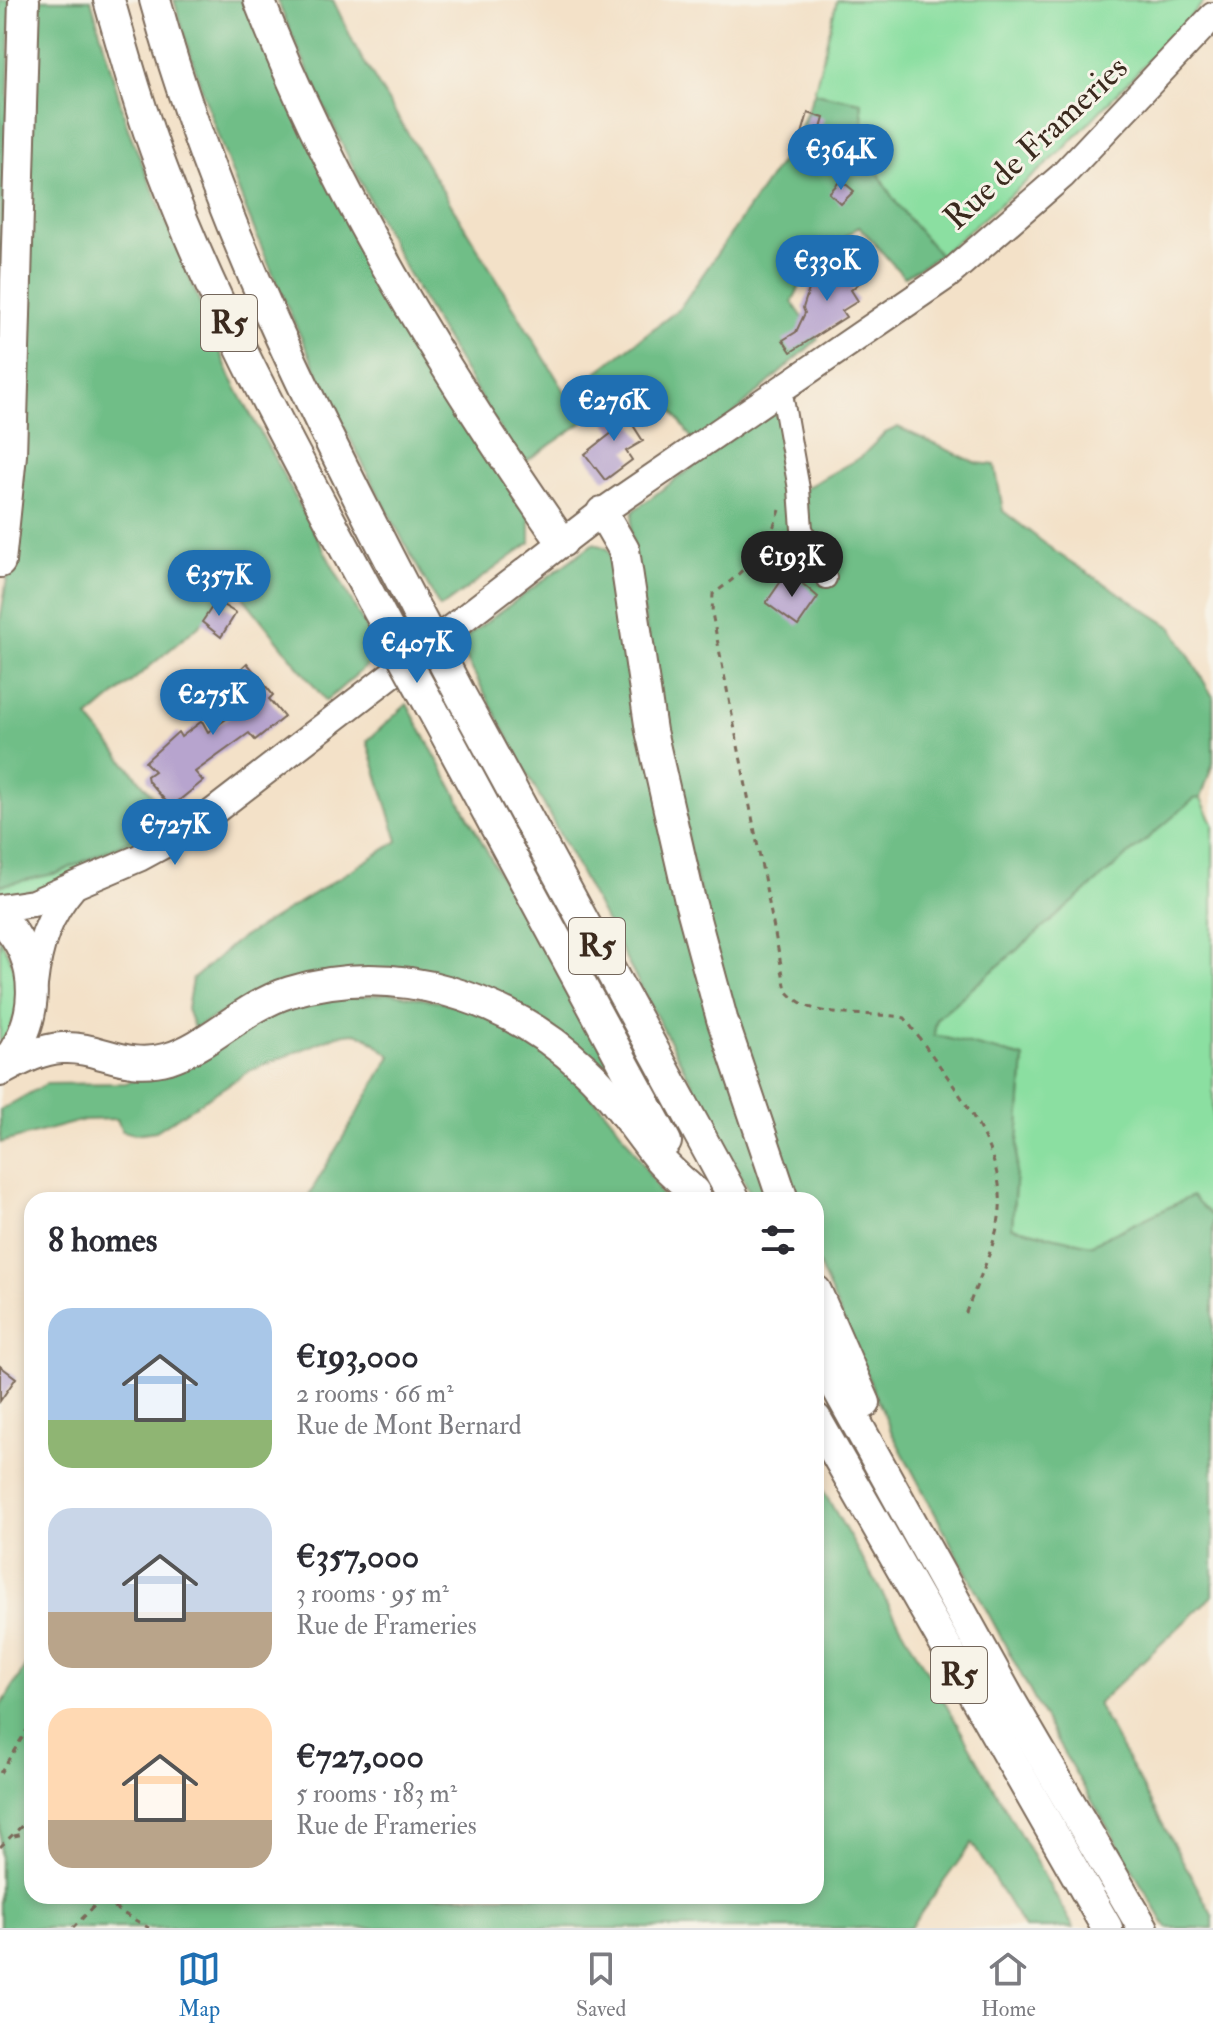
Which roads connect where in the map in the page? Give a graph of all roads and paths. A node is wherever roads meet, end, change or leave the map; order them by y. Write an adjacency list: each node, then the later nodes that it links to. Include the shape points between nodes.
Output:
1 (24, 0): 10 (highway, via 11,455)
2 (109, 0): 18 (highway, R5, bridge, via 162,168 247,360)
3 (155, 0): 19 (highway, R5, bridge, via 204,154 317,420)
4 (259, 0): 9 (highway, via 357,210 428,338)
5 (1213, 16): 6 (main road, Rue de Frameries, via 1062,176 948,275)
6 (781, 388): 8 (main road, Rue de Frameries); 11 (street, via 802,529)
7 (783, 503): 22 (path, via 767,542 713,594 712,613 786,990 798,1003 818,1010 905,1018 966,1101 996,1175 1000,1208)
8 (602, 512): 9 (main road, Rue de Frameries); 20 (highway, via 624,550 651,731 690,901 722,1019)
9 (562, 542): 12 (main road, Rue de Frameries, via 187,832)
10 (0, 562)
11 (826, 578)
12 (74, 886): 13 (main road, Rue de Frameries, via 33,903); 15 (main road, via 40,942)
13 (0, 908)
14 (0, 918): 15 (highway, via 24,952)
15 (33, 989): 16 (highway, via 24,1036)
16 (0, 1070): 17 (highway, via 63,1048 122,1062 172,1057 240,1014 289,992 338,981 387,979 431,986 510,1015 576,1062 621,1106 657,1156)
17 (692, 1192)
18 (694, 1192)
19 (731, 1192)
20 (780, 1192)
21 (824, 1309): 25 (highway, via 890,1460)
22 (965, 1315)
23 (824, 1365): 25 (highway, R5)
24 (824, 1433): 36 (highway, R5)
25 (897, 1499): 37 (highway, R5)
26 (24, 1735): 27 (path)
27 (0, 1773)
28 (24, 1824): 30 (path)
29 (24, 1834): 30 (path)
30 (11, 1837): 31 (path)
31 (0, 1847)
32 (96, 1904): 34 (path)
33 (105, 1904): 35 (path)
34 (73, 1928)
35 (149, 1928)
36 (1107, 1928)
37 (1143, 1928)

